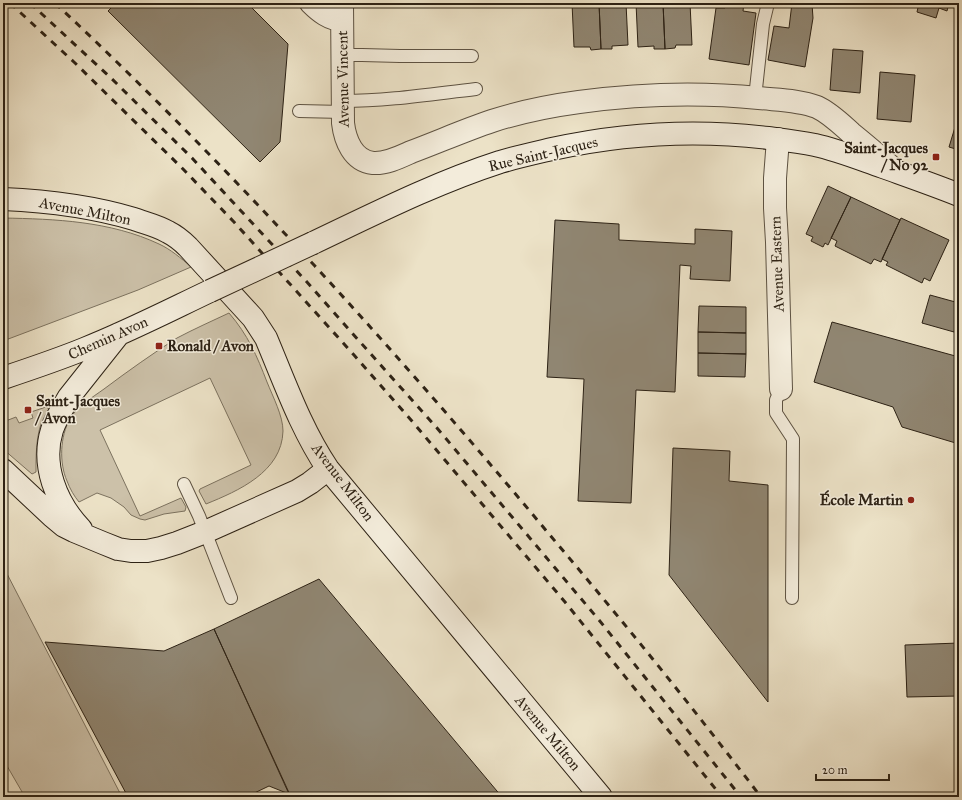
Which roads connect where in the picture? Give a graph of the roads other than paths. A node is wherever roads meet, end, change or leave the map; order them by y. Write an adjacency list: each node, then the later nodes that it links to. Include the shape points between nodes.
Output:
1 (311, 3): 3 (street, via 330,18)
2 (768, 3): 7 (lane, via 763,24)
3 (342, 12): 4 (street, Avenue Vincent)
4 (342, 56): 5 (lane); 8 (street, Avenue Vincent)
5 (472, 56)
6 (476, 89): 8 (lane, via 362,101)
7 (755, 98): 11 (street, Rue Saint-Jacques, via 687,95 620,97 589,101 554,106 493,121 381,163 365,162); 12 (street, Rue Saint-Jacques, via 791,101 822,110)
8 (343, 107): 9 (lane); 11 (street, Avenue Vincent, via 344,134)
9 (299, 111)
10 (778, 139): 12 (street, Rue Saint-Jacques, via 837,151); 15 (street, Rue Saint-Jacques, bridge, via 732,134 664,133 590,141 501,162 463,175 391,206); 18 (street, Avenue Eastern, via 775,208)
11 (354, 153)
12 (897, 172): 13 (street, Rue Saint-Jacques)
13 (959, 194)
14 (3, 198): 19 (street, Avenue Milton, via 104,211 158,227 179,238 260,327 304,428)
15 (210, 291): 16 (street, Chemin Avon)
16 (119, 334): 17 (street, Chemin Avon, via 33,369); 23 (street, via 69,397 52,430 49,445 48,461 55,489 71,518)
17 (3, 378)
18 (781, 389): 25 (lane, via 776,400 776,414 793,438)
19 (328, 469): 22 (street, via 297,491); 26 (street, Avenue Milton)
20 (3, 470): 23 (street, via 52,516 74,531)
21 (184, 484): 22 (lane)
22 (205, 532): 23 (street, via 148,551 118,549); 24 (lane)
23 (92, 539)
24 (231, 598)
25 (792, 598)
26 (601, 797)

